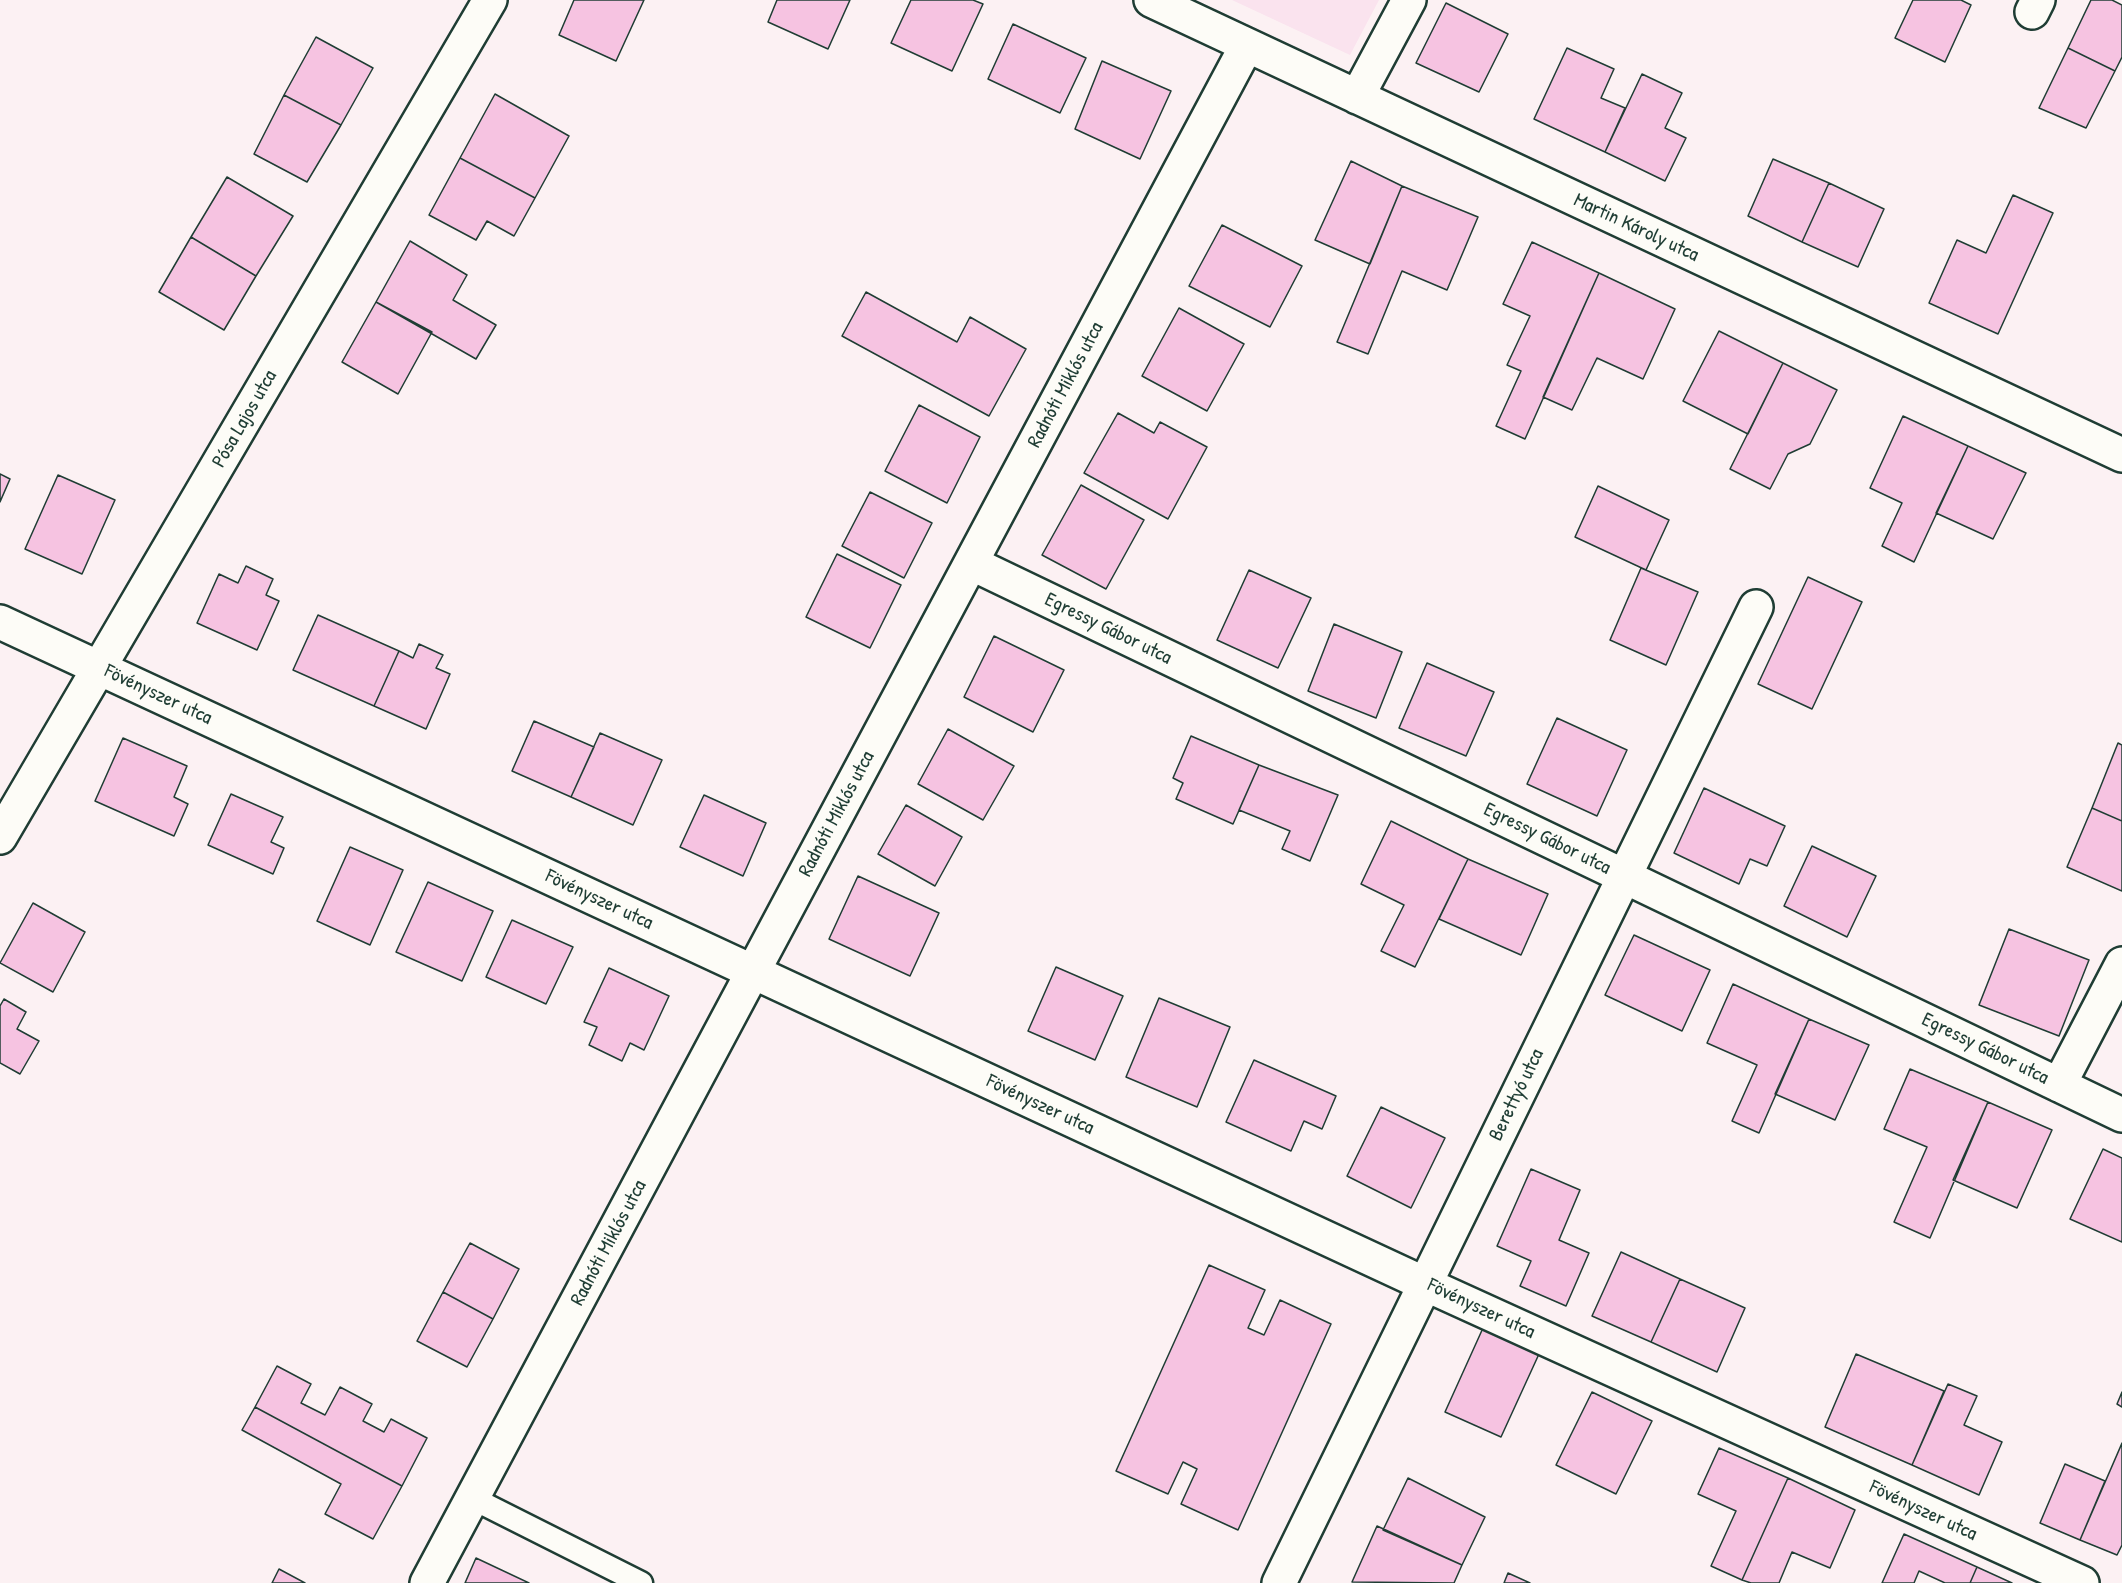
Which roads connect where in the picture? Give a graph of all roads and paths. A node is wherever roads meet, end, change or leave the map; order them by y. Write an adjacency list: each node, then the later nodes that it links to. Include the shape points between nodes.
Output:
1 (490, 0): 10 (street, Pósa Lajos utca)
2 (1151, 0): 4 (street, Martin Károly utca)
3 (1409, 0): 5 (street)
4 (1247, 45): 5 (street, Martin Károly utca); 7 (street, Radnóti Miklós utca)
5 (1357, 97): 6 (street, Martin Károly utca)
6 (2122, 455)
7 (971, 563): 12 (street, Egressy Gábor utca); 14 (street, Radnóti Miklós utca)
8 (1756, 607): 12 (street, Berettyó utca)
9 (0, 622): 10 (street, Fövényszer utca)
10 (99, 668): 11 (street, Pósa Lajos utca); 14 (street, Fövényszer utca)
11 (0, 837)
12 (1624, 876): 15 (street, Egressy Gábor utca); 17 (street, Berettyó utca)
13 (2122, 964): 15 (street)
14 (754, 972): 17 (street, Fövényszer utca); 18 (street, Radnóti Miklós utca)
15 (2059, 1084): 16 (street, Egressy Gábor utca)
16 (2122, 1115)
17 (1425, 1284): 21 (street, Berettyó utca); 22 (street, Fövényszer utca)
18 (472, 1498): 19 (street, Radnóti Miklós utca); 20 (lane)
19 (427, 1583)
20 (641, 1583)
21 (1279, 1583)
22 (2082, 1583)

